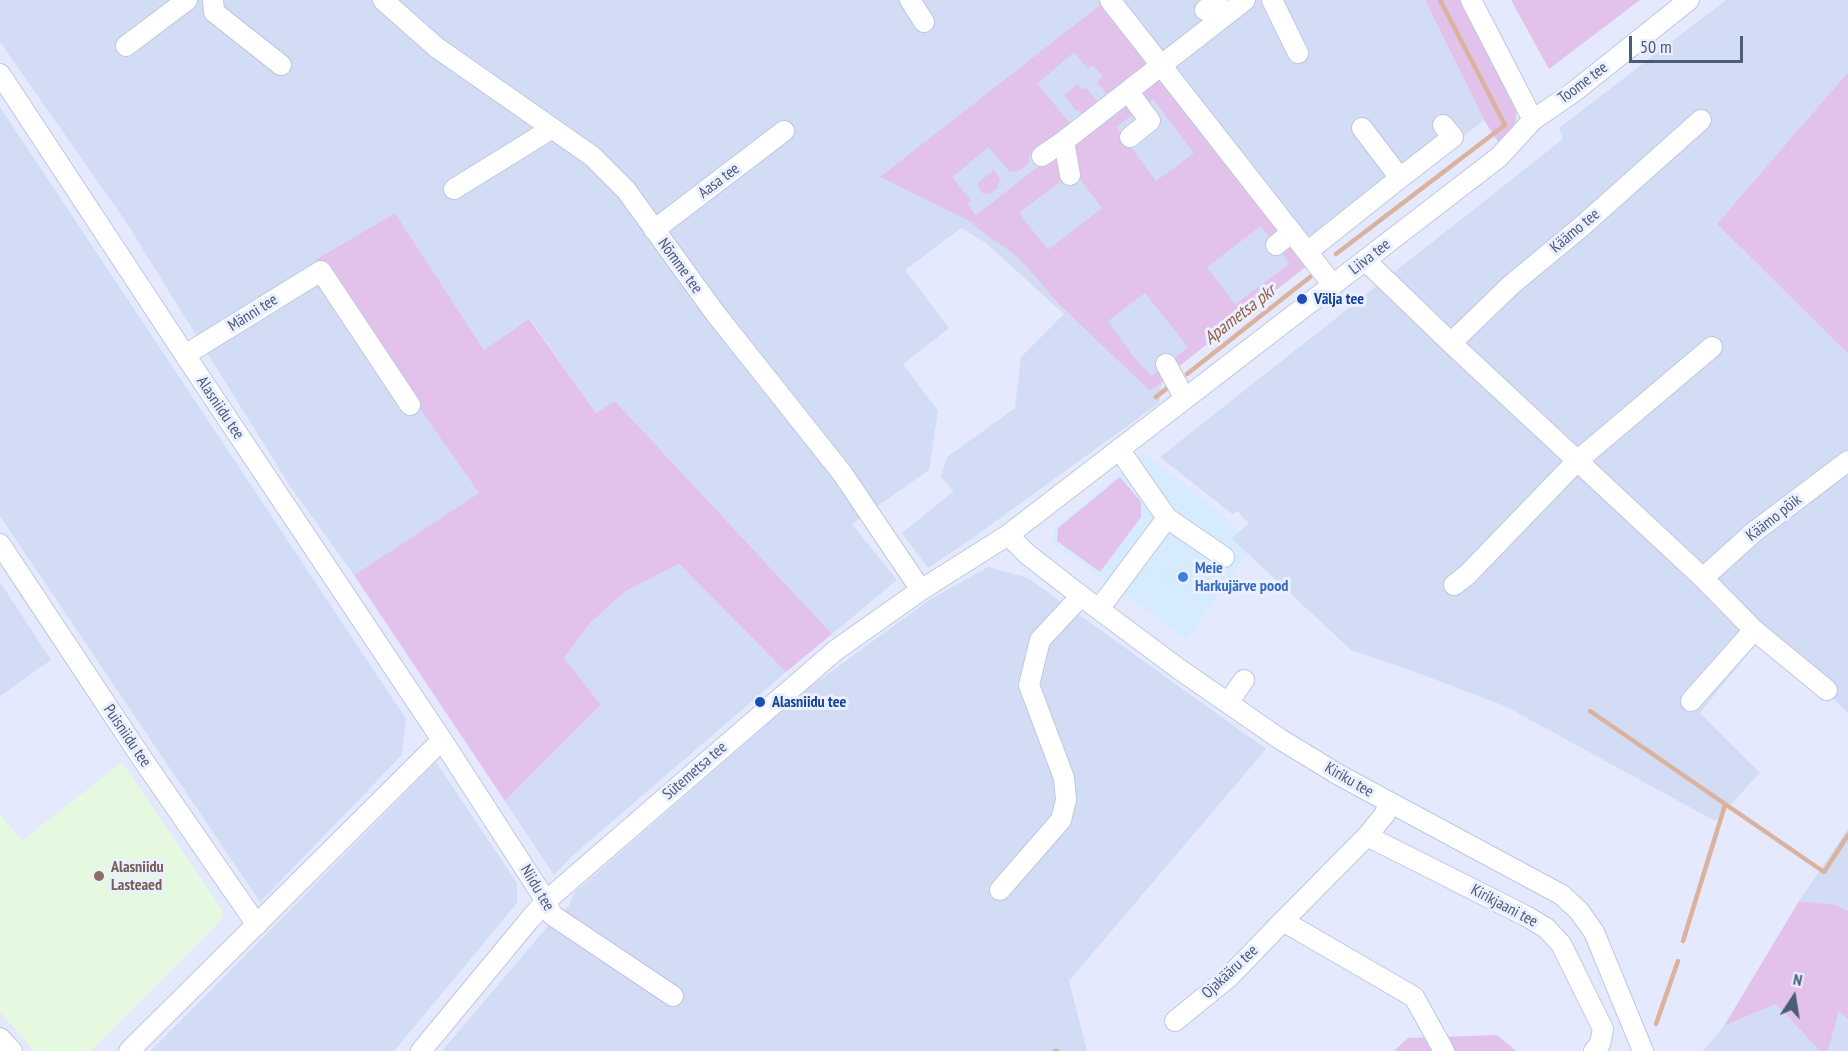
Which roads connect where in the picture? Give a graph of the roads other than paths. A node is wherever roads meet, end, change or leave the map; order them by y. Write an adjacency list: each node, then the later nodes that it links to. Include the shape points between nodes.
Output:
1 (187, 0): 11 (street)
2 (213, 0): 13 (street, via 214,12)
3 (383, 0): 21 (street, Nõmme tee, via 436,47)
4 (910, 0): 10 (street)
5 (1110, 0): 14 (street)
6 (1245, 0): 14 (street)
7 (1272, 0): 12 (street)
8 (1471, 0): 17 (street)
9 (1689, 0): 17 (street, Toome tee, via 1575,92)
10 (924, 22)
11 (126, 46)
12 (1298, 53)
13 (281, 64)
14 (1160, 67): 16 (street); 30 (street)
15 (0, 74): 37 (street, Alasniidu tee)
16 (1128, 91): 23 (street, via 1150,121); 24 (street)
17 (1533, 120): 33 (street, Liiva tee, via 1499,157)
18 (1701, 120): 35 (street, Käämo tee)
19 (1443, 125): 27 (street, via 1453,137)
20 (1362, 128): 27 (street)
21 (551, 129): 28 (street); 29 (street, Nõmme tee, via 592,156 626,190)
22 (784, 132): 29 (street, Aasa tee)
23 (1130, 137)
24 (1064, 141): 25 (street); 26 (street)
25 (1042, 156)
26 (1070, 175)
27 (1400, 178): 32 (street)
28 (454, 189)
29 (654, 230): 50 (street, Nõmme tee, via 842,473)
30 (1292, 232): 31 (street); 32 (street)
31 (1275, 245)
32 (1307, 252): 34 (street)
33 (1365, 260): 34 (street, Liiva tee); 35 (street)
34 (1333, 285): 39 (street, Liiva tee)
35 (1450, 343): 42 (street)
36 (1712, 347): 42 (street)
37 (185, 355): 40 (street, Männi tee, via 321,271); 58 (street, Alasniidu tee)
38 (1166, 364): 39 (street)
39 (1185, 399): 41 (street, Liiva tee)
40 (410, 405)
41 (1119, 449): 44 (street); 45 (street, Liiva tee)
42 (1577, 461): 48 (street); 49 (street)
43 (1848, 461): 48 (street, Käämo põik, via 1754,532)
44 (1167, 518): 47 (street); 52 (street)
45 (1008, 535): 50 (street, Sütemetsa tee); 51 (street, Kiriku tee)
46 (0, 544): 64 (street, Puisniidu tee)
47 (1224, 557)
48 (1703, 578): 53 (street)
49 (1454, 585)
50 (921, 590): 62 (street, Sütemetsa tee, via 836,650)
51 (1081, 596): 52 (street, Kiriku tee); 61 (street, via 1040,640 1029,686 1064,778 1066,800 1061,820)
52 (1099, 609): 57 (street, Kiriku tee)
53 (1754, 630): 55 (street); 56 (street)
54 (1244, 680): 57 (street)
55 (1827, 690)
56 (1691, 700)
57 (1228, 703): 59 (street, Kiriku tee, via 1280,739)
58 (442, 740): 62 (street, Niidu tee); 64 (street)
59 (1389, 802): 60 (street, via 1385,814); 73 (street, Kiriku tee, via 1562,895 1579,911 1594,932)
60 (1367, 836): 63 (street); 72 (street, Kirikjaani tee, via 1546,928 1561,944 1603,1029)
61 (1000, 890)
62 (546, 901): 65 (street, Niidu tee, via 552,915); 70 (street, Sütemetsa tee)
63 (1283, 921): 66 (street, Ojakääru tee, via 1228,977); 71 (street, via 1414,997)
64 (257, 925): 69 (street)
65 (673, 996)
66 (1175, 1021)
67 (0, 1038): 68 (street)
68 (12, 1051)
69 (129, 1051)
70 (421, 1051)
71 (1444, 1051)
72 (1594, 1051)
73 (1643, 1051)

